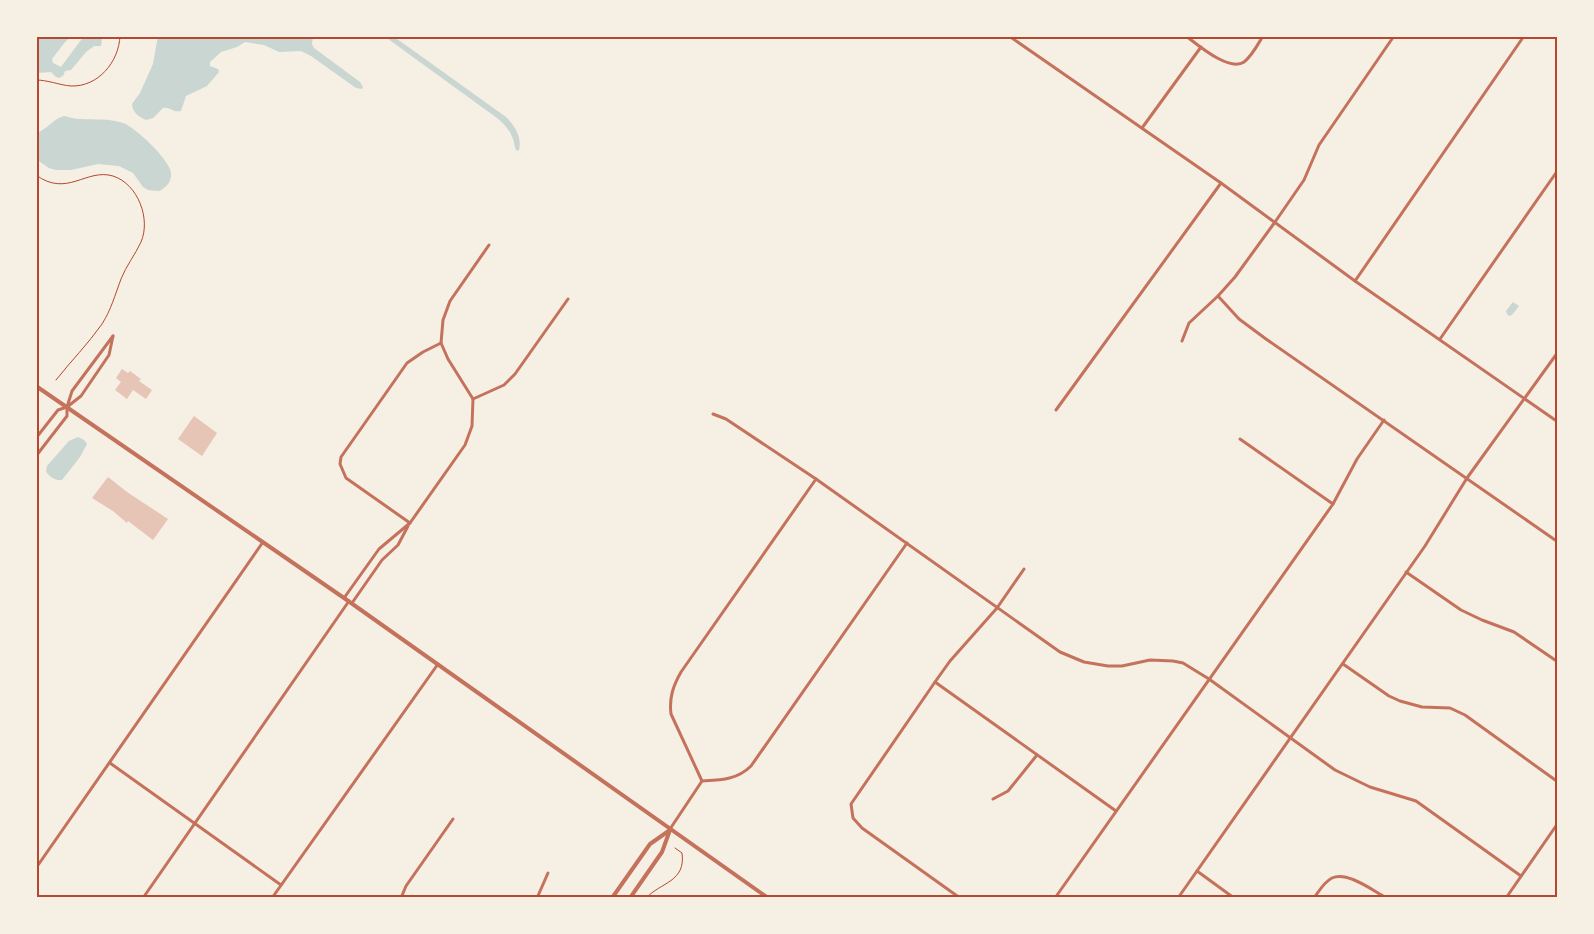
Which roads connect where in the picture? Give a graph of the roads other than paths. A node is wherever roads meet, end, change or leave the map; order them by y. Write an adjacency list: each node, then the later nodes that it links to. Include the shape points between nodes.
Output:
1 (1009, 36): 7 (street)
2 (1186, 36): 6 (street)
3 (1263, 36): 6 (street, via 1239,64 1225,62)
4 (1394, 36): 10 (street, via 1319,145 1304,180)
5 (1524, 36): 12 (street)
6 (1201, 47): 7 (street)
7 (1142, 128): 9 (street)
8 (1558, 170): 15 (street)
9 (1221, 183): 10 (street); 23 (street)
10 (1275, 222): 12 (street); 13 (street)
11 (489, 245): 17 (street, via 450,301 442,320)
12 (1355, 281): 15 (street)
13 (1218, 296): 16 (street, via 1189,323); 25 (street, via 1239,319)
14 (568, 298): 21 (street, via 515,374 504,385)
15 (1440, 339): 20 (street)
16 (1182, 341)
17 (441, 343): 21 (street); 33 (street, via 407,362 341,456 340,464 346,478)
18 (1558, 352): 20 (street)
19 (36, 386): 22 (street)
20 (1524, 398): 26 (street); 30 (street)
21 (473, 399): 33 (street, via 472,426 465,445)
22 (67, 407): 22 (street, via 81,396 109,355 113,336 72,391); 27 (street, via 58,410); 29 (street, via 67,416); 34 (street)
23 (1056, 410)
24 (713, 414): 31 (street, via 726,419)
25 (1384, 420): 30 (street); 32 (street, via 1357,459)
26 (1558, 422)
27 (36, 438)
28 (1240, 439): 32 (street)
29 (36, 456)
30 (1467, 478): 35 (street); 38 (street)
31 (816, 479): 36 (street); 50 (street, via 674,685 671,714)
32 (1333, 504): 45 (street)
33 (410, 523): 39 (street, via 379,548); 40 (street, via 398,545 382,560)
34 (263, 542): 39 (street); 49 (street)
35 (1558, 542)
36 (907, 543): 41 (street); 50 (street, via 751,766 742,774 726,779)
37 (1024, 569): 41 (street)
38 (1406, 572): 42 (street, via 1461,610 1514,632); 44 (street)
39 (344, 598): 40 (street)
40 (351, 602): 43 (street); 55 (street)
41 (997, 608): 45 (street, via 1072,658 1115,666 1150,660 1173,661 1189,666); 46 (street)
42 (1558, 662)
43 (438, 664): 57 (street); 62 (street)
44 (1343, 664): 47 (street); 51 (street, via 1388,696 1422,707 1450,708 1465,715)
45 (1209, 679): 47 (street); 53 (street)
46 (935, 682): 48 (street); 71 (street, via 855,796 851,813 862,828)
47 (1291, 737): 59 (street); 61 (street, via 1346,776 1416,801)
48 (1037, 754): 52 (street, via 1008,791); 53 (street)
49 (110, 763): 55 (street); 58 (street)
50 (702, 781): 57 (street)
51 (1558, 782)
52 (993, 799)
53 (1116, 810): 72 (street)
54 (453, 818): 66 (street)
55 (196, 823): 62 (street); 64 (street)
56 (1558, 823): 61 (street)
57 (670, 830): 68 (street, via 650,844); 69 (street, via 662,852); 70 (street)
58 (36, 868)
59 (1197, 871): 73 (street); 74 (street)
60 (548, 873): 67 (street)
61 (1521, 876): 76 (street)
62 (281, 884): 65 (street)
63 (1386, 897): 75 (street, via 1344,876 1325,883)
64 (143, 898)
65 (272, 898)
66 (401, 898)
67 (537, 898)
68 (612, 898)
69 (630, 898)
70 (768, 898)
71 (960, 898)
72 (1055, 898)
73 (1178, 898)
74 (1234, 898)
75 (1314, 898)
76 (1506, 898)

